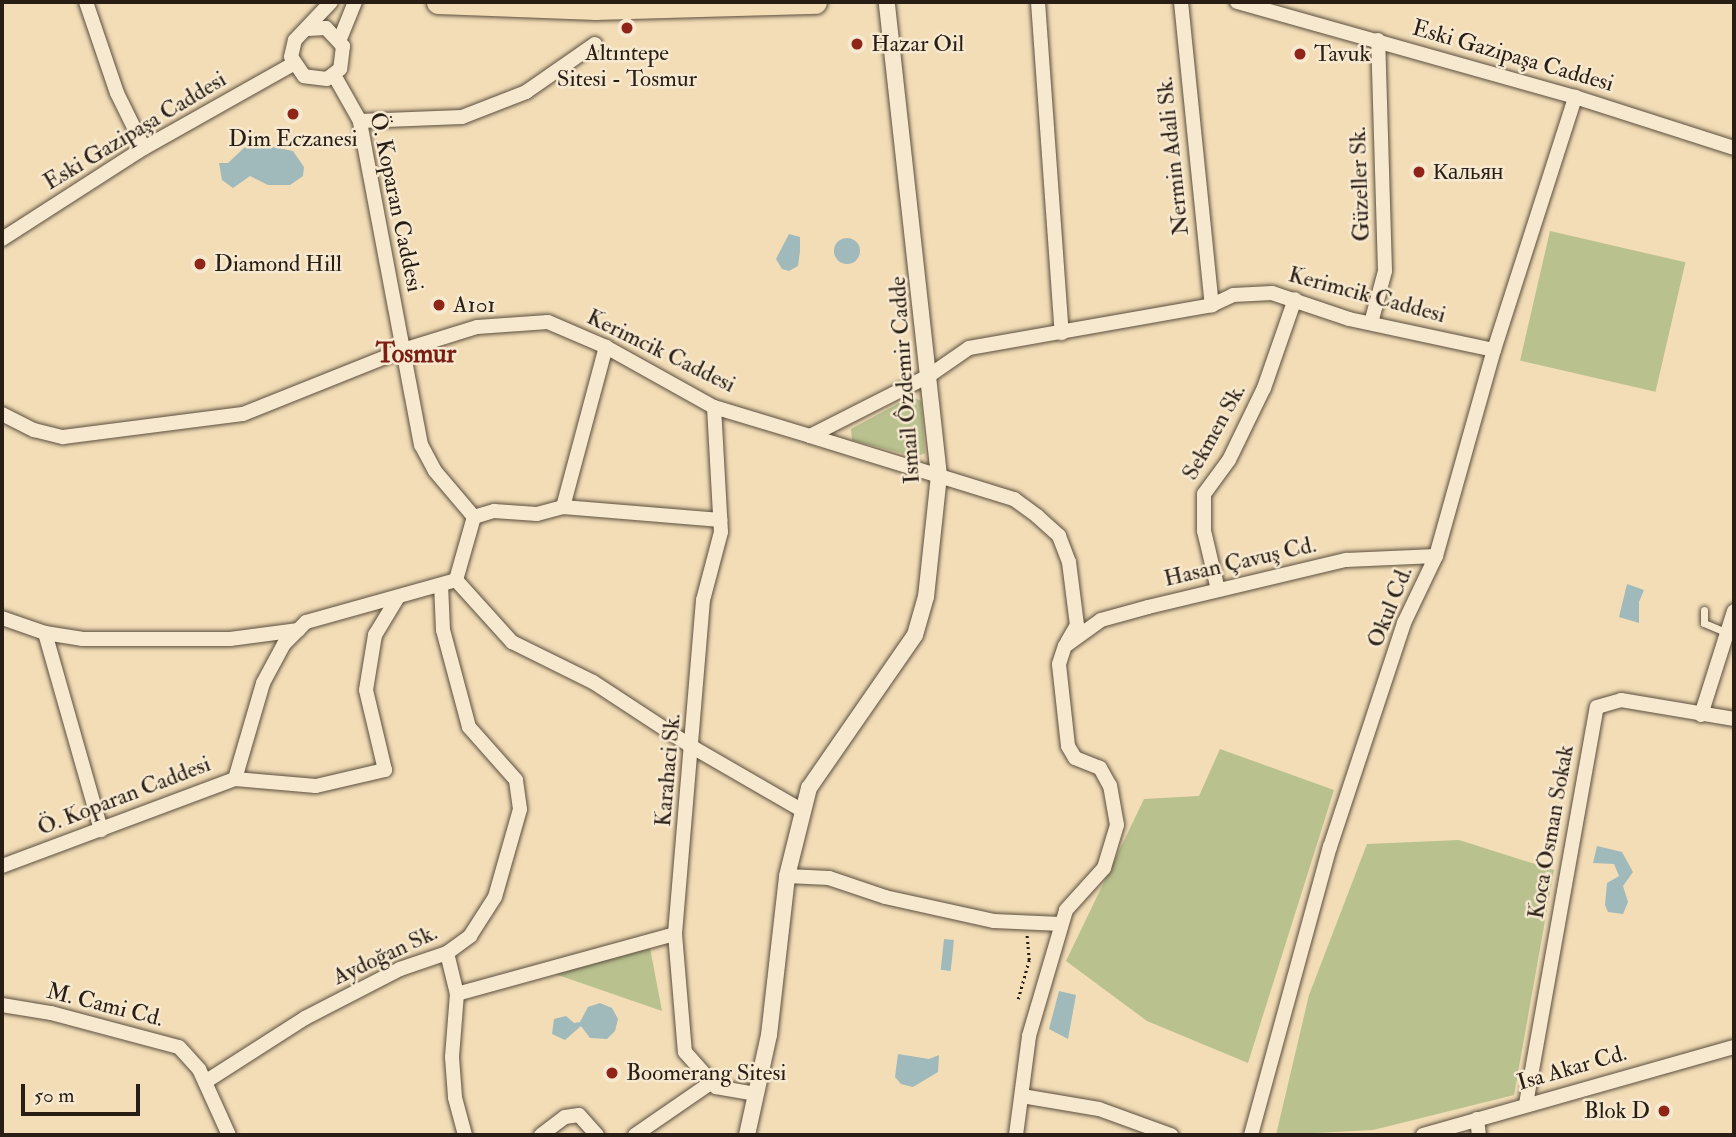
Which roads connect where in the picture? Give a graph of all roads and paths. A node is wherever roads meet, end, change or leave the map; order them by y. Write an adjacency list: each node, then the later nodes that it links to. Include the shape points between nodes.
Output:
1 (86, 2): 18 (street, via 117,93)
2 (331, 2): 10 (street)
3 (355, 2): 11 (street)
4 (438, 2): 5 (highway, via 596,8)
5 (815, 2)
6 (887, 2): 28 (street, Ismail Ôzdemir Cadde)
7 (1038, 2): 24 (street)
8 (1181, 2): 22 (street, Nermin Adali Sk.)
9 (1237, 2): 12 (street, Eski Gazipaşa Caddesi)
10 (308, 29): 11 (street, via 326,29); 14 (street, via 295,40)
11 (340, 39): 15 (street, via 343,62)
12 (1378, 40): 16 (street, Eski Gazipaşa Caddesi); 23 (street, Güzeller Sk., via 1385,271)
13 (595, 44): 17 (street, via 526,92 462,117)
14 (293, 64): 15 (street, via 311,80); 18 (street, Eski Gazipaşa Caddesi)
15 (334, 75): 17 (street, Ö. Koparan Caddesi)
16 (1575, 97): 19 (street, Eski Gazipaşa Caddesi); 27 (street, Okul Cd.)
17 (360, 121): 26 (street, Ö. Koparan Caddesi)
18 (144, 148): 20 (street, Eski Gazipaşa Caddesi)
19 (1734, 148)
20 (2, 239)
21 (1295, 299): 22 (street, Kerimcik Caddesi, via 1272,293 1233,295); 23 (street, Kerimcik Caddesi); 39 (street, Sekmen Sk., via 1264,388 1229,460 1203,494 1204,531)
22 (1212, 305): 24 (street, Kerimcik Caddesi)
23 (1371, 323): 27 (street, Kerimcik Caddesi)
24 (1062, 333): 28 (street, Kerimcik Caddesi, via 969,348)
25 (606, 347): 26 (street, Kerimcik Caddesi, via 548,322 477,327); 29 (street, Kerimcik Caddesi); 33 (street)
26 (403, 350): 30 (street, Kerimcik Caddesi, via 243,414 63,437 34,430); 34 (street, Ö. Koparan Caddesi, via 421,445 435,471)
27 (1494, 350): 36 (street, Okul Cd.)
28 (930, 375): 31 (street, Kerimcik Caddesi); 32 (street, Ismail Ôzdemir Cadde)
29 (714, 407): 31 (street, Kerimcik Caddesi); 35 (street, Karahaci Sk.)
30 (2, 414)
31 (810, 436): 32 (street)
32 (939, 476): 47 (street, via 1014,499 1059,536 1069,562 1077,625); 52 (street, Ismail Ôzdemir Cadde, via 926,597 915,635 809,788)
33 (563, 507): 34 (street, via 537,514 494,511); 35 (street)
34 (474, 517): 37 (street)
35 (720, 520): 50 (street, Karahaci Sk., via 704,600)
36 (1436, 556): 39 (street, Hasan Çavuş Cd., via 1346,560); 78 (street, Okul Cd., via 1404,623 1330,847)
37 (456, 580): 38 (street, Ö. Koparan Caddesi); 50 (street, via 512,642 593,682)
38 (441, 585): 40 (street, Ö. Koparan Caddesi); 59 (street, Aydoğan Sk., via 443,630 469,727 516,780 520,809 495,897 470,936)
39 (1218, 590): 47 (street, Hasan Çavuş Cd., via 1101,620)
40 (398, 597): 44 (street, Ö. Koparan Caddesi, via 354,606 306,622); 51 (street, via 375,635 366,690 385,770 316,786)
41 (1704, 610): 46 (lane, via 1704,623)
42 (1734, 611): 46 (street)
43 (2, 618): 45 (street)
44 (298, 630): 45 (street, via 217,639 82,639); 51 (street, Ö. Koparan Caddesi, via 284,644 263,682)
45 (45, 633): 53 (street)
46 (1727, 633): 48 (street)
47 (1065, 646): 56 (street, via 1059,664 1068,746 1074,758 1100,768 1110,786 1117,825 1104,868 1066,910)
48 (1701, 715): 49 (street, Koca Osman Sokak); 68 (street, Koca Osman Sokak, via 1621,700 1597,707)
49 (1734, 719)
50 (694, 748): 52 (street); 58 (street, Karahaci Sk.)
51 (235, 779): 53 (street, Ö. Koparan Caddesi)
52 (803, 811): 55 (street, Ismail Ôzdemir Cadde)
53 (101, 830): 54 (street, Ö. Koparan Caddesi)
54 (2, 866)
55 (787, 876): 57 (street, via 829,878 947,912); 66 (street, Ismail Ôzdemir Cadde, via 769,1035)
56 (1061, 924): 57 (street); 67 (street, via 1029,1036)
57 (1040, 925): 61 (path, via 1027,935 1029,960)
58 (675, 934): 60 (street); 65 (street, Karahaci Sk., via 685,1052)
59 (447, 953): 60 (street); 64 (street, Aydoğan Sk., via 400,970 305,1017)
60 (457, 994): 71 (street, via 452,1057 455,1097)
61 (1018, 999)
62 (2, 1005): 64 (street, M. Cami Cd., via 51,1013 179,1047)
63 (1734, 1046): 68 (street, Isa Akar Cd.)
64 (205, 1082): 70 (street, M. Cami Cd.)
65 (712, 1082): 66 (street); 74 (street)
66 (756, 1094): 75 (street, Ismail Ôzdemir Cadde)
67 (1022, 1096): 76 (street); 77 (street, via 1099,1109)
68 (1526, 1104): 69 (street, Isa Akar Cd.)
69 (1477, 1119): 79 (street, Isa Akar Cd.); 80 (street)
70 (229, 1135)
71 (465, 1135)
72 (541, 1135): 73 (street, via 565,1117 579,1115)
73 (597, 1135)
74 (635, 1135)
75 (747, 1135)
76 (1016, 1135)
77 (1171, 1135)
78 (1251, 1135)
79 (1423, 1135)
80 (1479, 1135)

